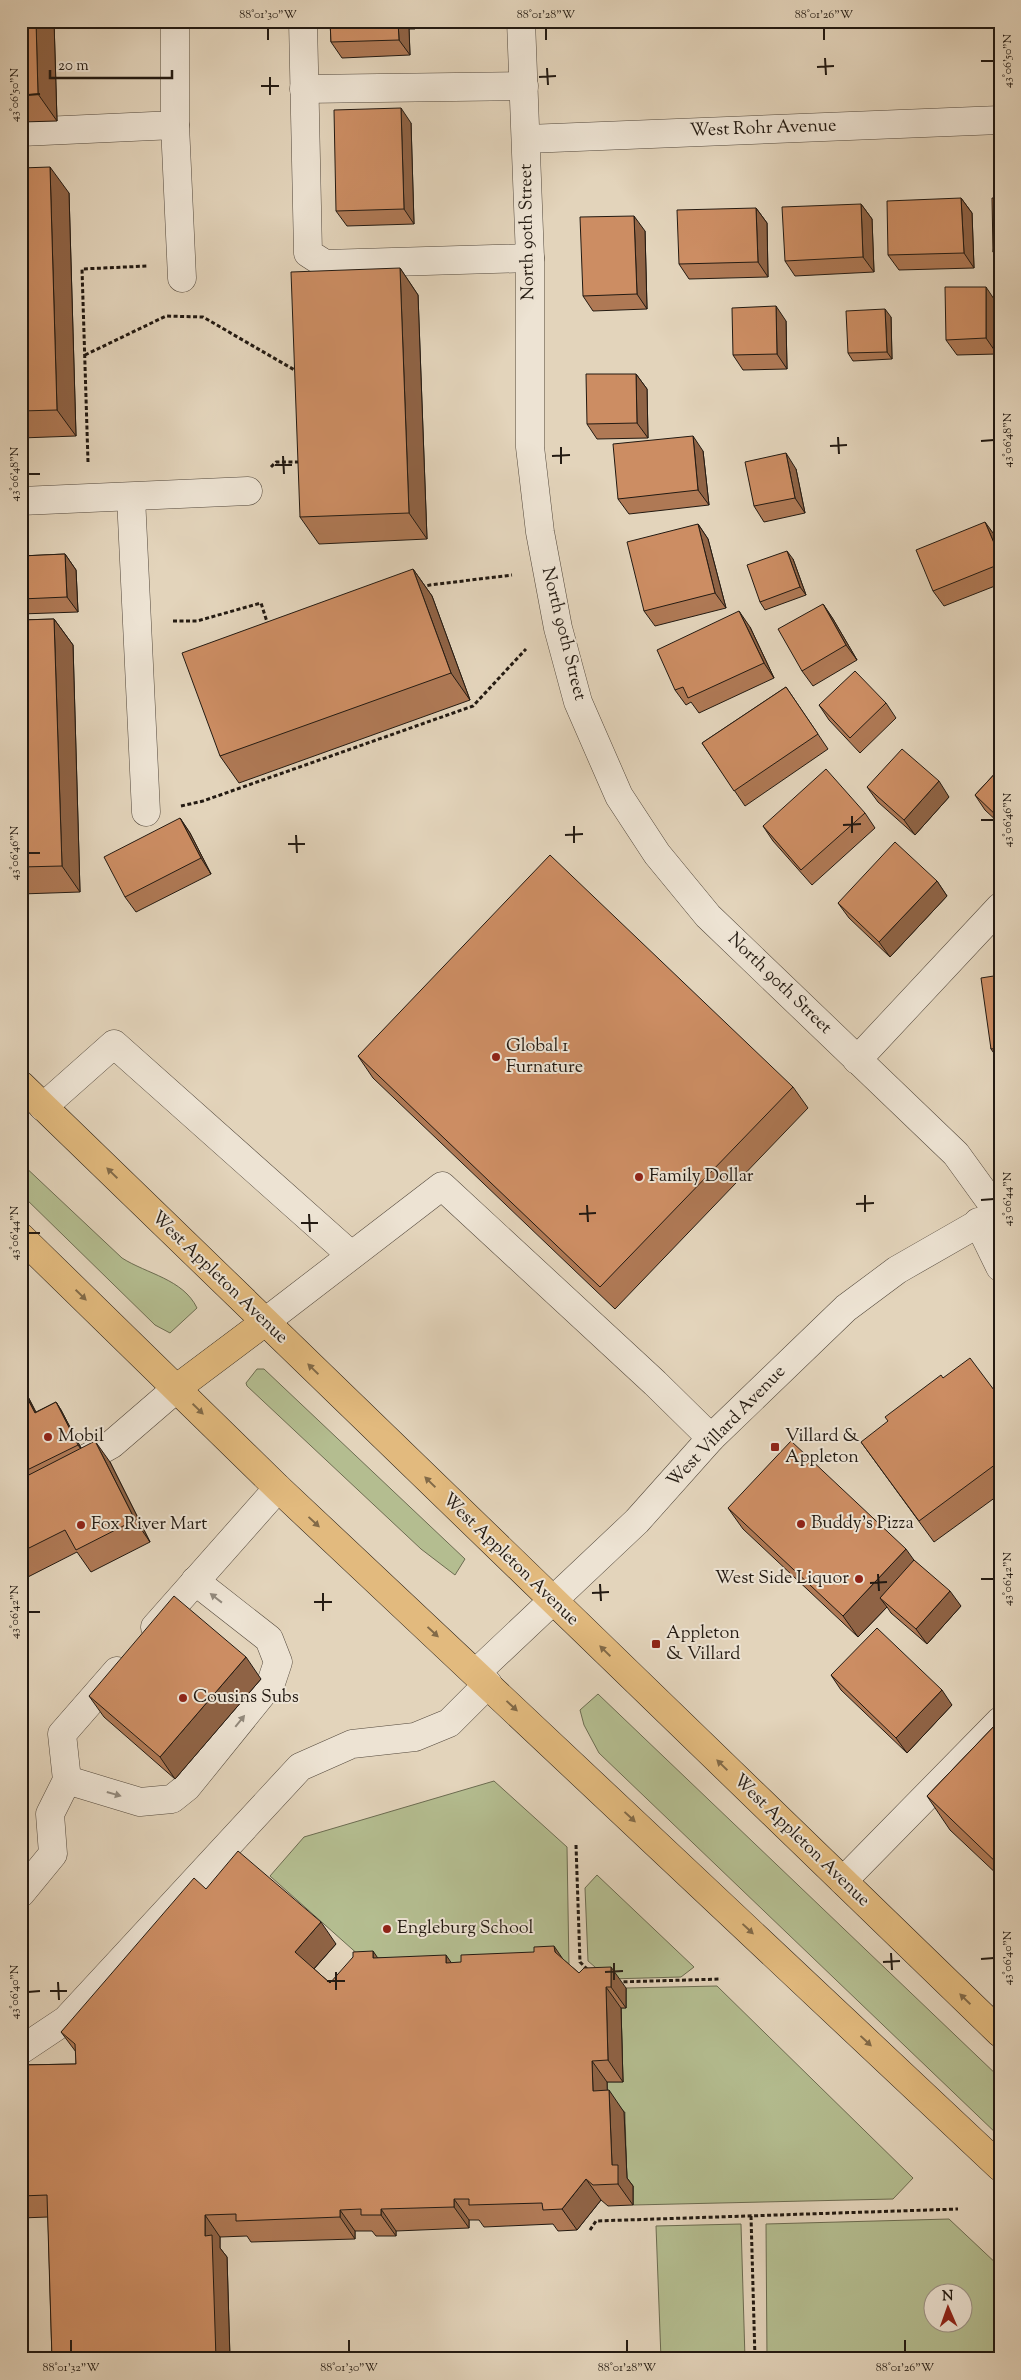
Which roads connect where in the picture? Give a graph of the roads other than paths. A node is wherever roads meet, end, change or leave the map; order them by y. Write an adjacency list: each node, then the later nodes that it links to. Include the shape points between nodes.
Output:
1 (175, 21): 7 (street)
2 (303, 21): 5 (street)
3 (522, 21): 4 (street, North 90th Street)
4 (524, 86): 5 (street); 9 (street, North 90th Street)
5 (304, 89): 10 (street, via 308,253 325,264)
6 (1000, 120): 9 (street, West Rohr Avenue)
7 (175, 126): 8 (street); 11 (street)
8 (21, 132)
9 (527, 139): 10 (street, North 90th Street)
10 (530, 258): 17 (street, North 90th Street, via 530,447 540,532 558,628 578,702 615,787 657,854 708,916)
11 (182, 271)
12 (248, 491): 13 (street)
13 (131, 496): 14 (street); 15 (street)
14 (21, 501)
15 (146, 812)
16 (1000, 907): 17 (street)
17 (856, 1060): 20 (street, North 90th Street, via 956,1154)
18 (21, 1086): 19 (main road, West Appleton Avenue)
19 (43, 1107): 23 (street, via 114,1044); 26 (main road, West Appleton Avenue, one-way to 19)
20 (992, 1215): 24 (street, North 90th Street); 28 (street, West Villard Avenue, via 897,1270 846,1308)
21 (21, 1237): 25 (main road)
22 (21, 1253): 25 (main road)
23 (351, 1255): 26 (street); 28 (street, via 442,1186)
24 (1000, 1267)
25 (58, 1273): 27 (main road, one-way to 27)
26 (265, 1322): 27 (main road); 32 (main road, West Appleton Avenue, one-way to 26)
27 (177, 1388): 29 (main road, one-way to 29); 30 (street, via 112,1444)
28 (711, 1438): 32 (street, West Villard Avenue, via 637,1521)
29 (278, 1488): 31 (street); 33 (main road, one-way to 33)
30 (21, 1495)
31 (195, 1581): 35 (street, via 62,1734); 35 (street, one-way to 31, via 140,1802 172,1799 187,1787 271,1683 278,1662 269,1639)
32 (553, 1601): 33 (street, West Villard Avenue); 36 (main road, West Appleton Avenue, one-way to 32)
33 (482, 1678): 39 (street, West Villard Avenue, via 449,1723 415,1737 352,1744 300,1767 66,2020); 40 (main road, one-way to 40)
34 (1000, 1720): 36 (street)
35 (67, 1780): 37 (street, via 50,1814 53,1854)
36 (843, 1881): 38 (main road, West Appleton Avenue, one-way to 36)
37 (21, 1893)
38 (1000, 2033)
39 (21, 2050)
40 (1000, 2167)

